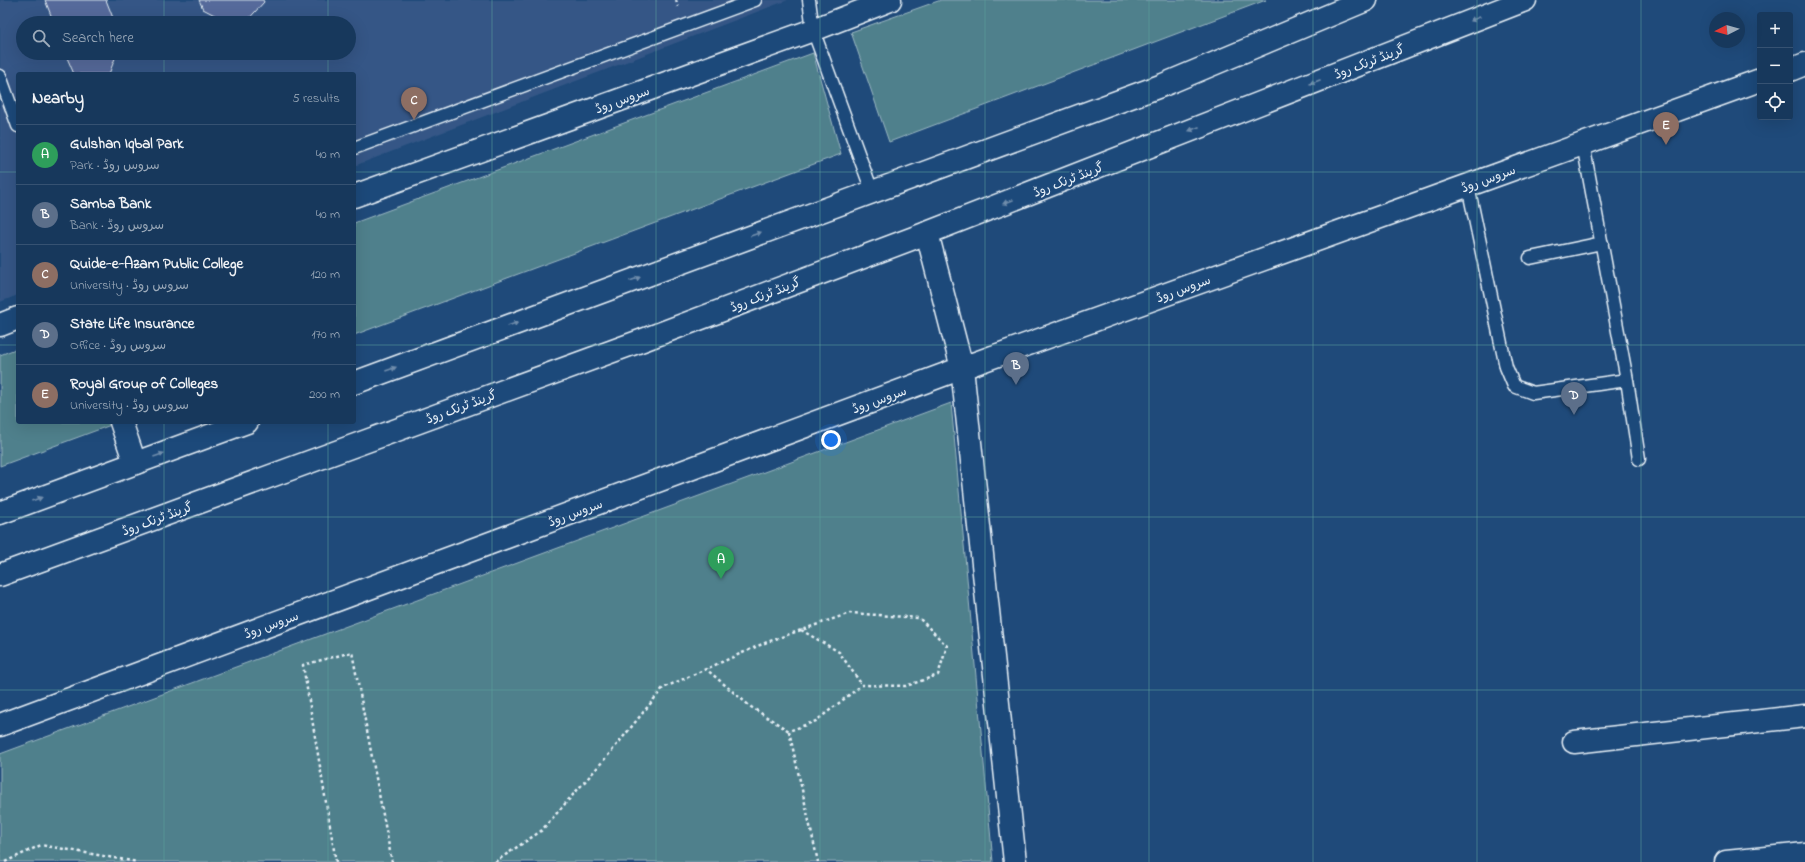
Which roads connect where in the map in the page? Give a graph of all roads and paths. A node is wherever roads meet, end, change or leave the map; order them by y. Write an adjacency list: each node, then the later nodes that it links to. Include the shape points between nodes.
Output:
1 (755, 0): 13 (lane)
2 (809, 0): 6 (lane)
3 (890, 0): 6 (main road, سروس روڈ)
4 (1366, 0): 15 (main road, via 1162,85)
5 (1525, 0): 17 (main road, گرینڈ ٹرنک روڈ, one-way to 17)
6 (812, 30): 15 (lane); 16 (main road, سروس روڈ)
7 (1805, 64): 8 (main road)
8 (1793, 69)
9 (0, 76): 11 (lane)
10 (1757, 81): 12 (main road, سروس روڈ)
11 (16, 120)
12 (1584, 144): 14 (main road, سروس روڈ); 18 (lane)
13 (356, 147)
14 (1468, 186): 22 (main road, سروس روڈ); 23 (lane, via 1506,367 1514,386 1533,393)
15 (872, 191): 24 (main road, one-way to 15)
16 (356, 195)
17 (927, 233): 22 (main road); 30 (main road, گرینڈ ٹرنک روڈ, via 644,340)
18 (1602, 243): 19 (lane); 23 (lane)
19 (1530, 258)
20 (16, 319): 21 (main road)
21 (0, 325)
22 (962, 368): 35 (main road, سروس روڈ); 45 (main road)
23 (1627, 380): 27 (lane)
24 (356, 382)
25 (122, 424): 28 (main road)
26 (242, 424): 28 (main road, one-way to 26)
27 (1639, 459)
28 (135, 463): 29 (main road, one-way to 28)
29 (0, 513)
30 (0, 575)
31 (801, 630): 32 (path, via 766,642); 33 (path, via 839,652); 33 (path, via 850,613 919,618 947,646 938,675 906,686)
32 (706, 669): 36 (path, via 751,707); 43 (path, via 663,688 541,831)
33 (862, 685): 36 (path, via 816,721)
34 (1805, 716): 37 (main road)
35 (0, 725)
36 (789, 731): 44 (path)
37 (1574, 742)
38 (1805, 854): 46 (main road)
39 (5, 862): 40 (path, via 41,845)
40 (137, 862)
41 (336, 862): 42 (path, via 303,665 352,652)
42 (392, 862)
43 (495, 862)
44 (818, 862)
45 (1015, 862)
46 (1726, 862)

